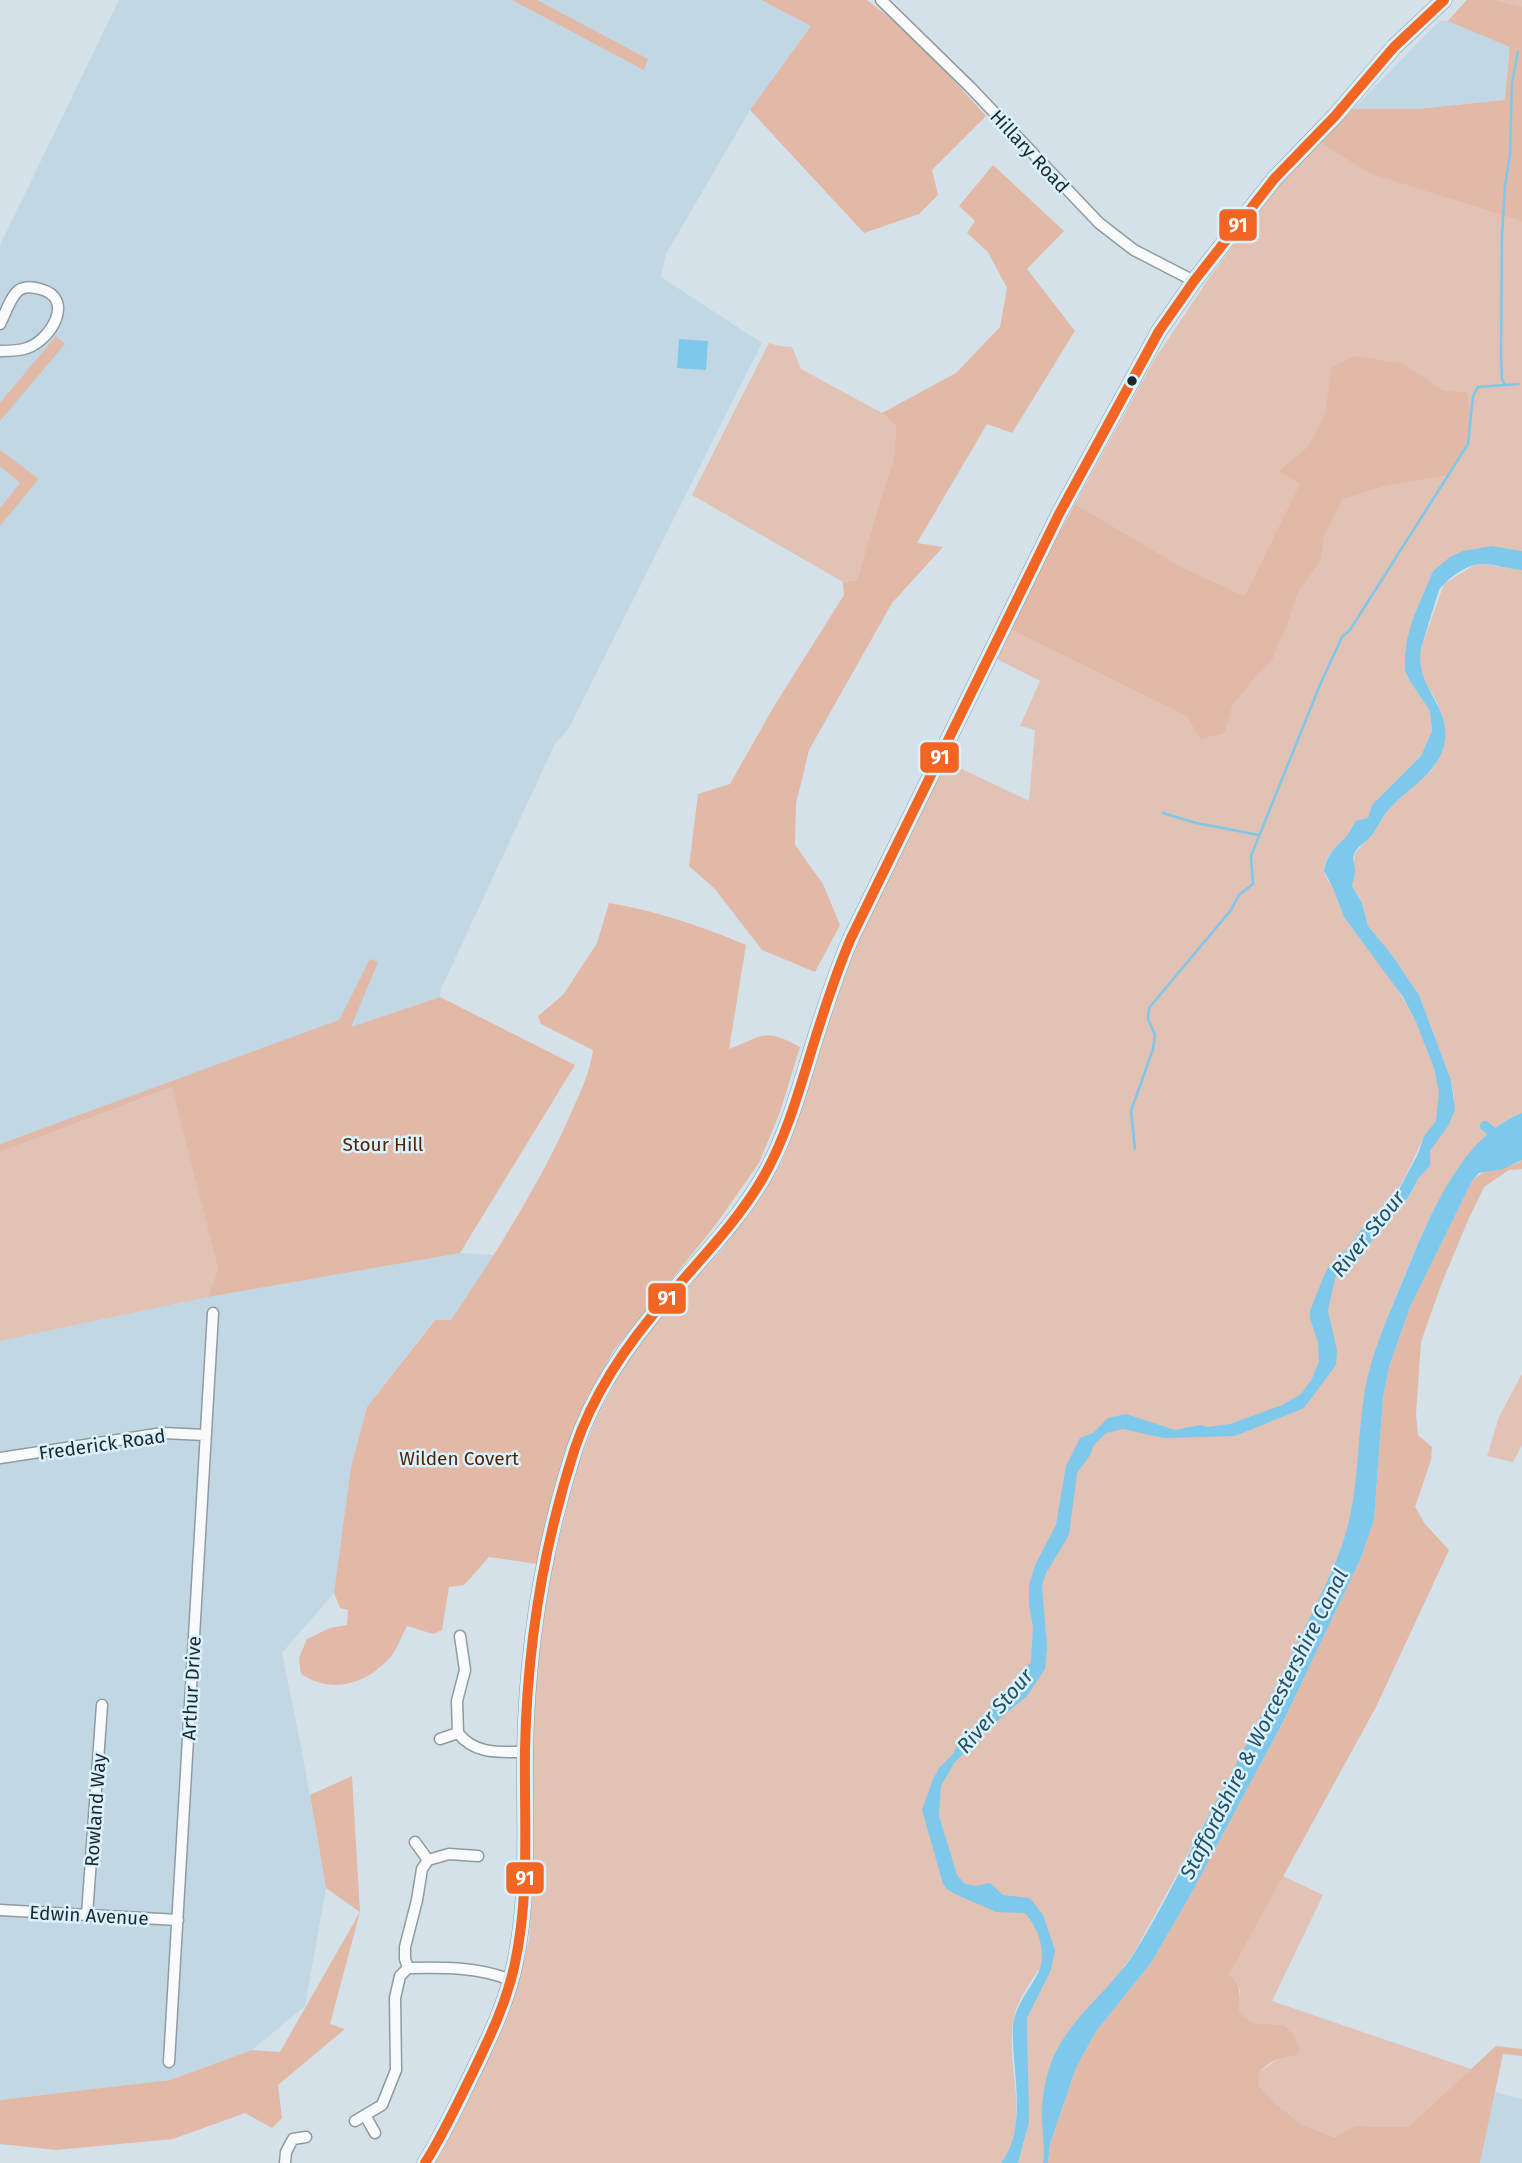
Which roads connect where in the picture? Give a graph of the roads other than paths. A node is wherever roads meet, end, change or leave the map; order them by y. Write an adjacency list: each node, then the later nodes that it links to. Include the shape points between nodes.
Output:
1 (881, 0): 3 (street, Hillary Road, via 1099,223 1134,250)
2 (1444, 0): 3 (street, via 1394,47 1274,179)
3 (1194, 281): 13 (street, via 1159,331 1059,514 856,928 832,985 799,1094 764,1176 719,1239 626,1350 587,1416 567,1475 537,1601)
4 (0, 324): 5 (street, via 20,289 46,290 58,304 54,324 36,344)
5 (0, 351)
6 (212, 1314): 7 (street, Arthur Drive)
7 (205, 1435): 8 (street, Frederick Road, via 163,1433); 19 (street, Arthur Drive)
8 (0, 1458)
9 (460, 1636): 11 (street, via 465,1670 457,1701)
10 (102, 1705): 18 (street, Rowland Way)
11 (458, 1733): 12 (street); 13 (street, via 474,1748)
12 (440, 1739)
13 (525, 1752): 21 (street, via 523,1916)
14 (415, 1842): 16 (street)
15 (478, 1856): 16 (street, via 449,1854)
16 (428, 1860): 20 (street, via 422,1869 405,1947)
17 (0, 1910): 18 (street, Edwin Avenue)
18 (87, 1915): 19 (street, Edwin Avenue)
19 (178, 1920): 22 (street, Arthur Drive)
20 (408, 1968): 21 (street, via 475,1970); 23 (street, via 400,1976 395,1998 397,2070 382,2105)
21 (511, 1980): 28 (street, via 481,2054)
22 (169, 2062)
23 (365, 2115): 24 (street); 25 (street)
24 (355, 2121)
25 (375, 2133)
26 (306, 2137): 27 (street, via 289,2134)
27 (285, 2163)
28 (425, 2163)

